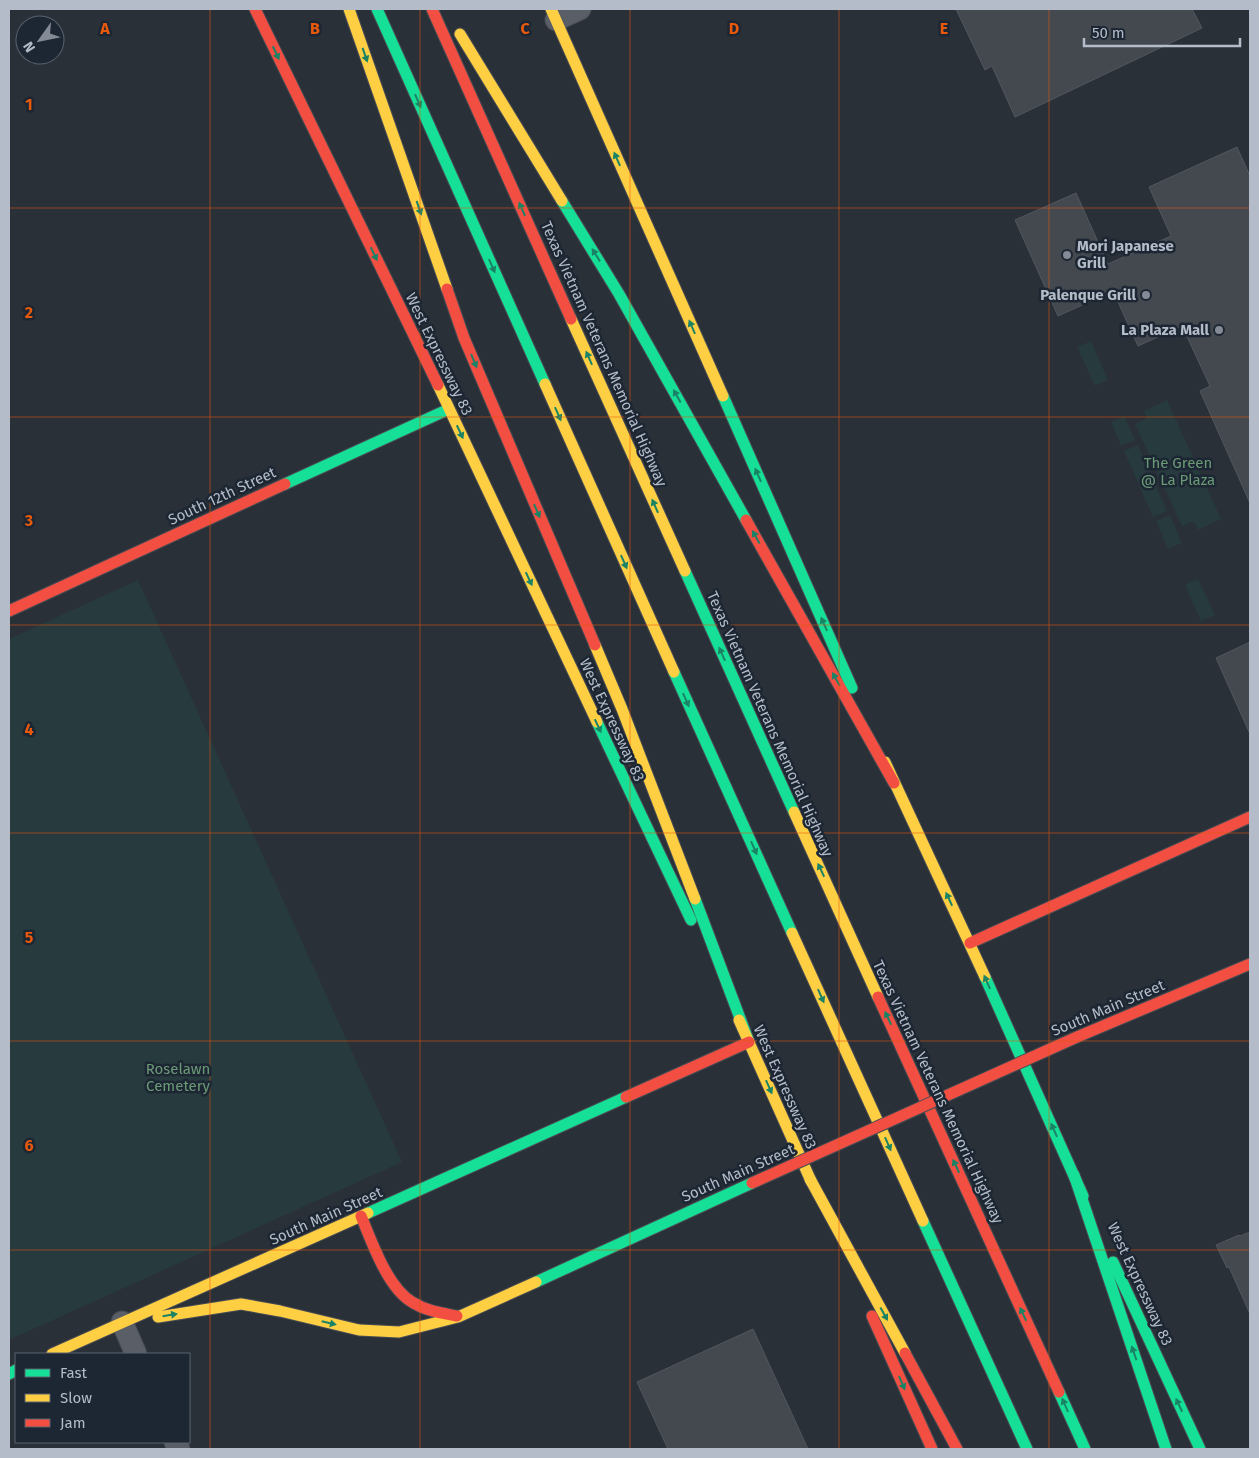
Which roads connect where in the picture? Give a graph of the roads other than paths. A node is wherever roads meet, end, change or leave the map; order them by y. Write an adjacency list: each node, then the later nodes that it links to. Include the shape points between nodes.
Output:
1 (256, 9): 8 (main road, West Expressway 83, one-way to 8)
2 (349, 9): 14 (main road, one-way to 14, via 464,338 622,709)
3 (377, 9): 24 (main road, one-way to 24)
4 (432, 9): 25 (main road, Texas Vietnam Veterans Memorial Highway, one-way to 4, via 742,699)
5 (580, 9): 6 (street)
6 (553, 14): 10 (main road, West Expressway 83, one-way to 6)
7 (454, 26): 10 (main road, one-way to 7, via 619,294)
8 (449, 408): 9 (main road, South 12th Street); 14 (main road, West Expressway 83, one-way to 14)
9 (9, 611)
10 (894, 783): 12 (main road, West Expressway 83, one-way to 10)
11 (1250, 817): 12 (main road)
12 (970, 943): 15 (main road, West Expressway 83, one-way to 12)
13 (1250, 964): 18 (main road, South Main Street, bridge, via 752,1182)
14 (749, 1042): 16 (main road, West Expressway 83, one-way to 16); 17 (main road, South Main Street)
15 (1074, 1175): 26 (main road, one-way to 15); 27 (main road, West Expressway 83, one-way to 15)
16 (810, 1179): 22 (main road, West Expressway 83, one-way to 22); 23 (main road, one-way to 23)
17 (361, 1216): 18 (main road, via 392,1280 405,1298 425,1309); 19 (main road, South Main Street)
18 (458, 1317): 19 (main road, South Main Street, one-way to 18, via 241,1304 359,1330 399,1332)
19 (122, 1322): 20 (main road, South Main Street); 21 (street)
20 (54, 1353)
21 (136, 1353)
22 (932, 1449)
23 (957, 1449)
24 (1027, 1449)
25 (1085, 1449)
26 (1166, 1449)
27 (1200, 1449)

